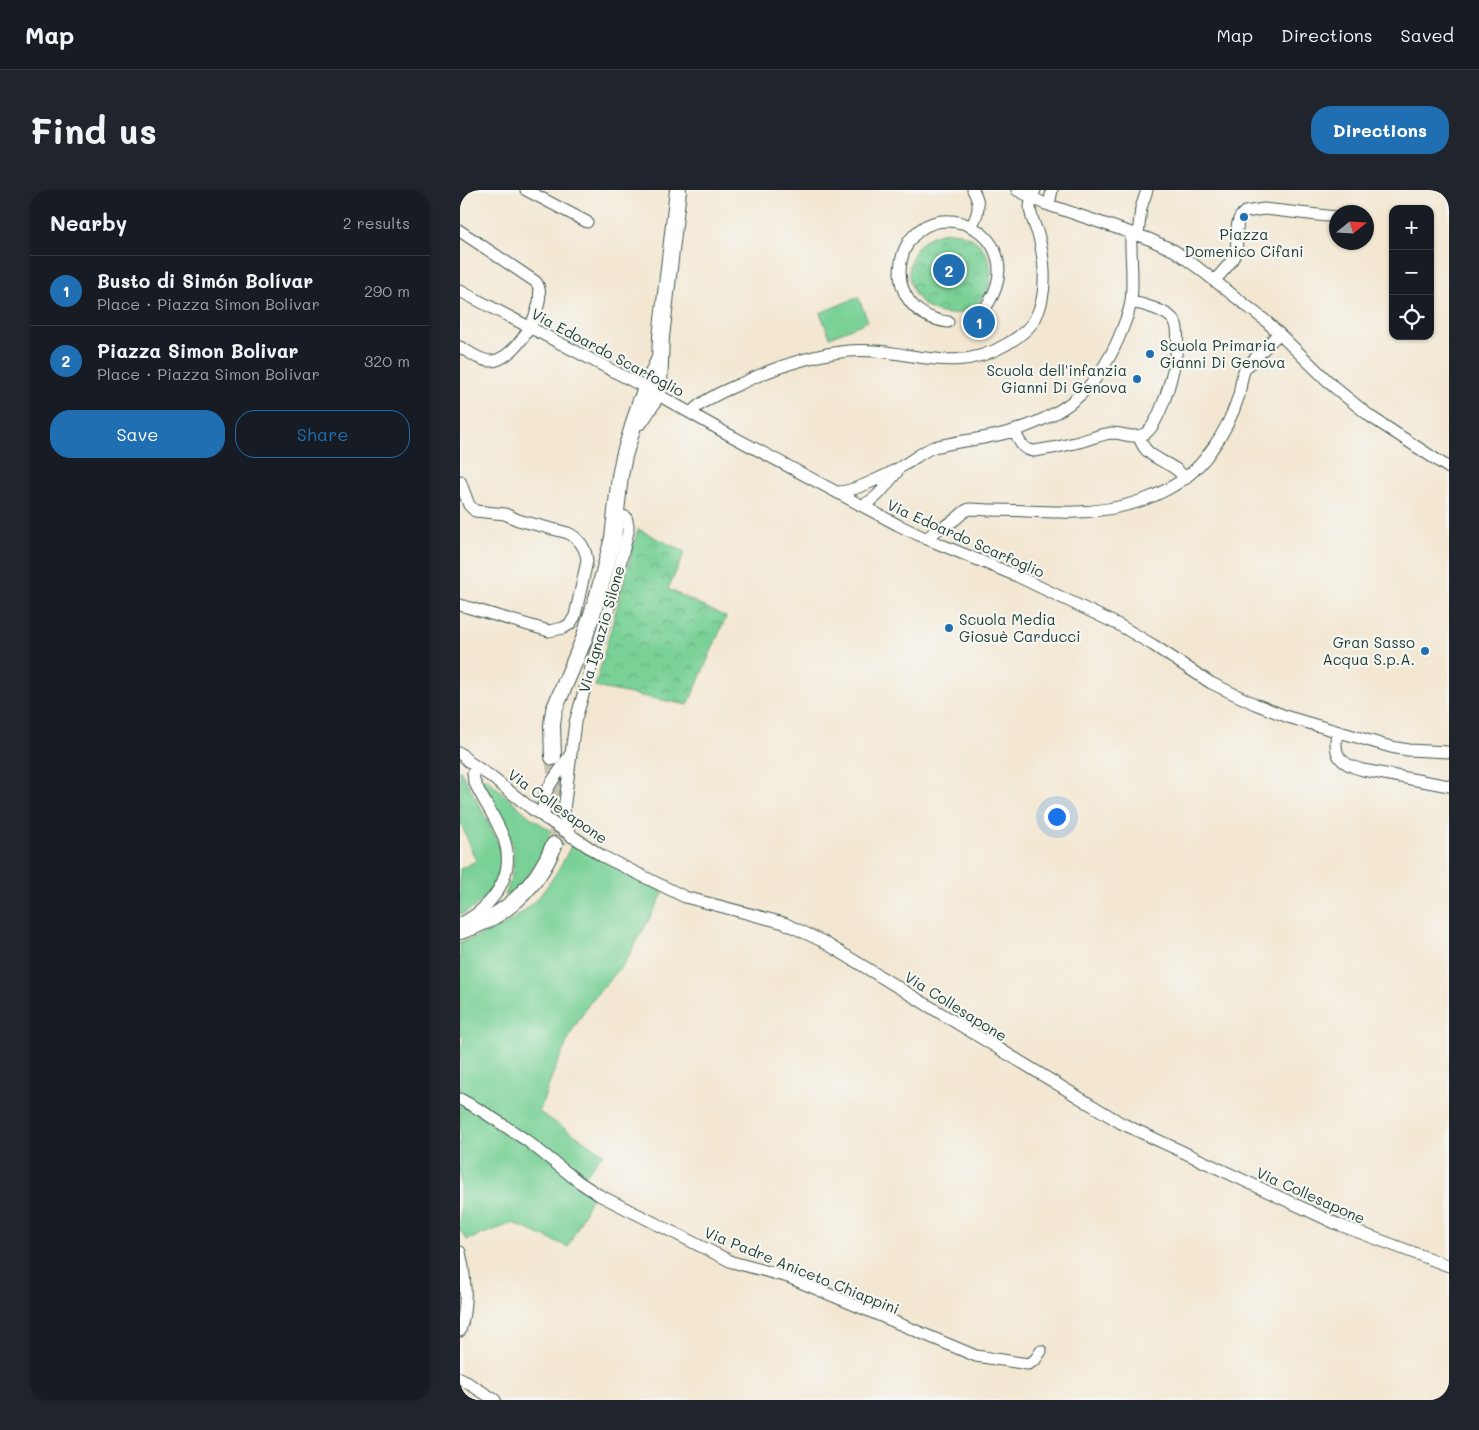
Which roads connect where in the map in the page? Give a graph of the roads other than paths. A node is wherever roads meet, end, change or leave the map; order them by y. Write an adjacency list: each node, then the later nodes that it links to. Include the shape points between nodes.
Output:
1 (526, 190): 10 (street)
2 (678, 190): 22 (street, via 659,381)
3 (973, 190): 11 (street, via 979,209)
4 (1017, 190): 7 (street)
5 (1052, 190): 8 (street)
6 (1146, 190): 13 (street)
7 (1034, 194): 8 (street); 23 (street, via 1031,210 1043,261 1043,290 1036,318 1013,340 990,353 960,360 864,351 826,355 748,380)
8 (1049, 205): 13 (street)
9 (1329, 216): 14 (street, via 1264,209 1245,212 1237,223 1234,257)
10 (587, 222)
11 (971, 227): 17 (street, via 991,244 999,266 996,290); 18 (street, via 951,221 927,226 914,235 901,257 900,282 907,298 926,316)
12 (460, 231): 19 (street, via 538,285 539,300)
13 (1134, 234): 14 (street, via 1175,252); 16 (street)
14 (1214, 281): 20 (street)
15 (460, 291): 19 (street, Via Edoardo Scarfoglio)
16 (1131, 302): 24 (street, via 1117,343 1091,385 1065,407); 25 (street, via 1168,315 1176,323 1178,331 1171,378 1161,410 1154,425)
17 (986, 307)
18 (948, 322)
19 (530, 327): 21 (street, via 514,348 496,360 480,358); 22 (street, Via Edoardo Scarfoglio)
20 (1279, 333): 27 (street, via 1334,387); 28 (street, via 1245,369 1235,406 1218,440 1200,466)
21 (460, 347)
22 (651, 391): 23 (street, Via Edoardo Scarfoglio); 35 (street, Via Ignazio Silone, via 621,466)
23 (691, 413): 31 (street, Via Edoardo Scarfoglio)
24 (1015, 431): 25 (street, via 1022,446 1031,451 1110,433); 26 (street, via 934,447)
25 (1139, 436): 28 (street, via 1148,452 1179,470)
26 (902, 467): 30 (street); 32 (street)
27 (1449, 468)
28 (1185, 479): 36 (street, via 1142,500 1090,511 969,509)
29 (460, 481): 37 (street, via 469,505 475,511 505,514 574,536 585,549 587,561 575,616 570,624 559,629 544,630)
30 (865, 484): 31 (street); 33 (street, via 854,494)
31 (838, 492): 33 (street, Via Edoardo Scarfoglio)
32 (876, 496): 33 (street, via 869,502); 34 (street)
33 (857, 503): 34 (street, Via Edoardo Scarfoglio)
34 (875, 513): 36 (street, Via Edoardo Scarfoglio)
35 (616, 514): 39 (street, Via Ignazio Silone, via 626,517 628,532 575,722); 42 (street, Via Ignazio Silone, via 594,611 554,710)
36 (927, 539): 38 (street, Via Edoardo Scarfoglio, via 1016,576 1119,625 1211,683 1254,704)
37 (460, 605)
38 (1337, 732): 40 (street, Via Edoardo Scarfoglio, via 1399,749); 44 (street, via 1336,753 1353,767)
39 (571, 752): 45 (street, Via Ignazio Silone); 47 (street, Via Ignazio Silone)
40 (1449, 752)
41 (460, 753): 43 (street, Via Collesapone)
42 (553, 757)
43 (475, 766): 46 (street, Via Collesapone); 51 (street, via 474,781 503,837 507,862 502,883 492,900)
44 (1449, 786)
45 (543, 799): 46 (street, via 534,806); 48 (street)
46 (527, 806): 48 (street, Via Collesapone)
47 (564, 810): 48 (street, via 556,817); 49 (street)
48 (546, 819): 49 (street, Via Collesapone)
49 (572, 837): 55 (street, Via Collesapone, via 602,856 685,897 798,929 1121,1123 1337,1224)
50 (554, 845): 52 (street, via 533,882 510,906 490,920)
51 (460, 924)
52 (460, 931)
53 (460, 1099): 57 (street, Via Padre Aniceto Chiappini, via 526,1140 599,1195 732,1262 788,1277 976,1356 1028,1364)
54 (460, 1252): 56 (street, via 466,1279 466,1302)
55 (1449, 1266)
56 (460, 1331)
57 (1041, 1351)
58 (460, 1378): 59 (street)
59 (495, 1400)

